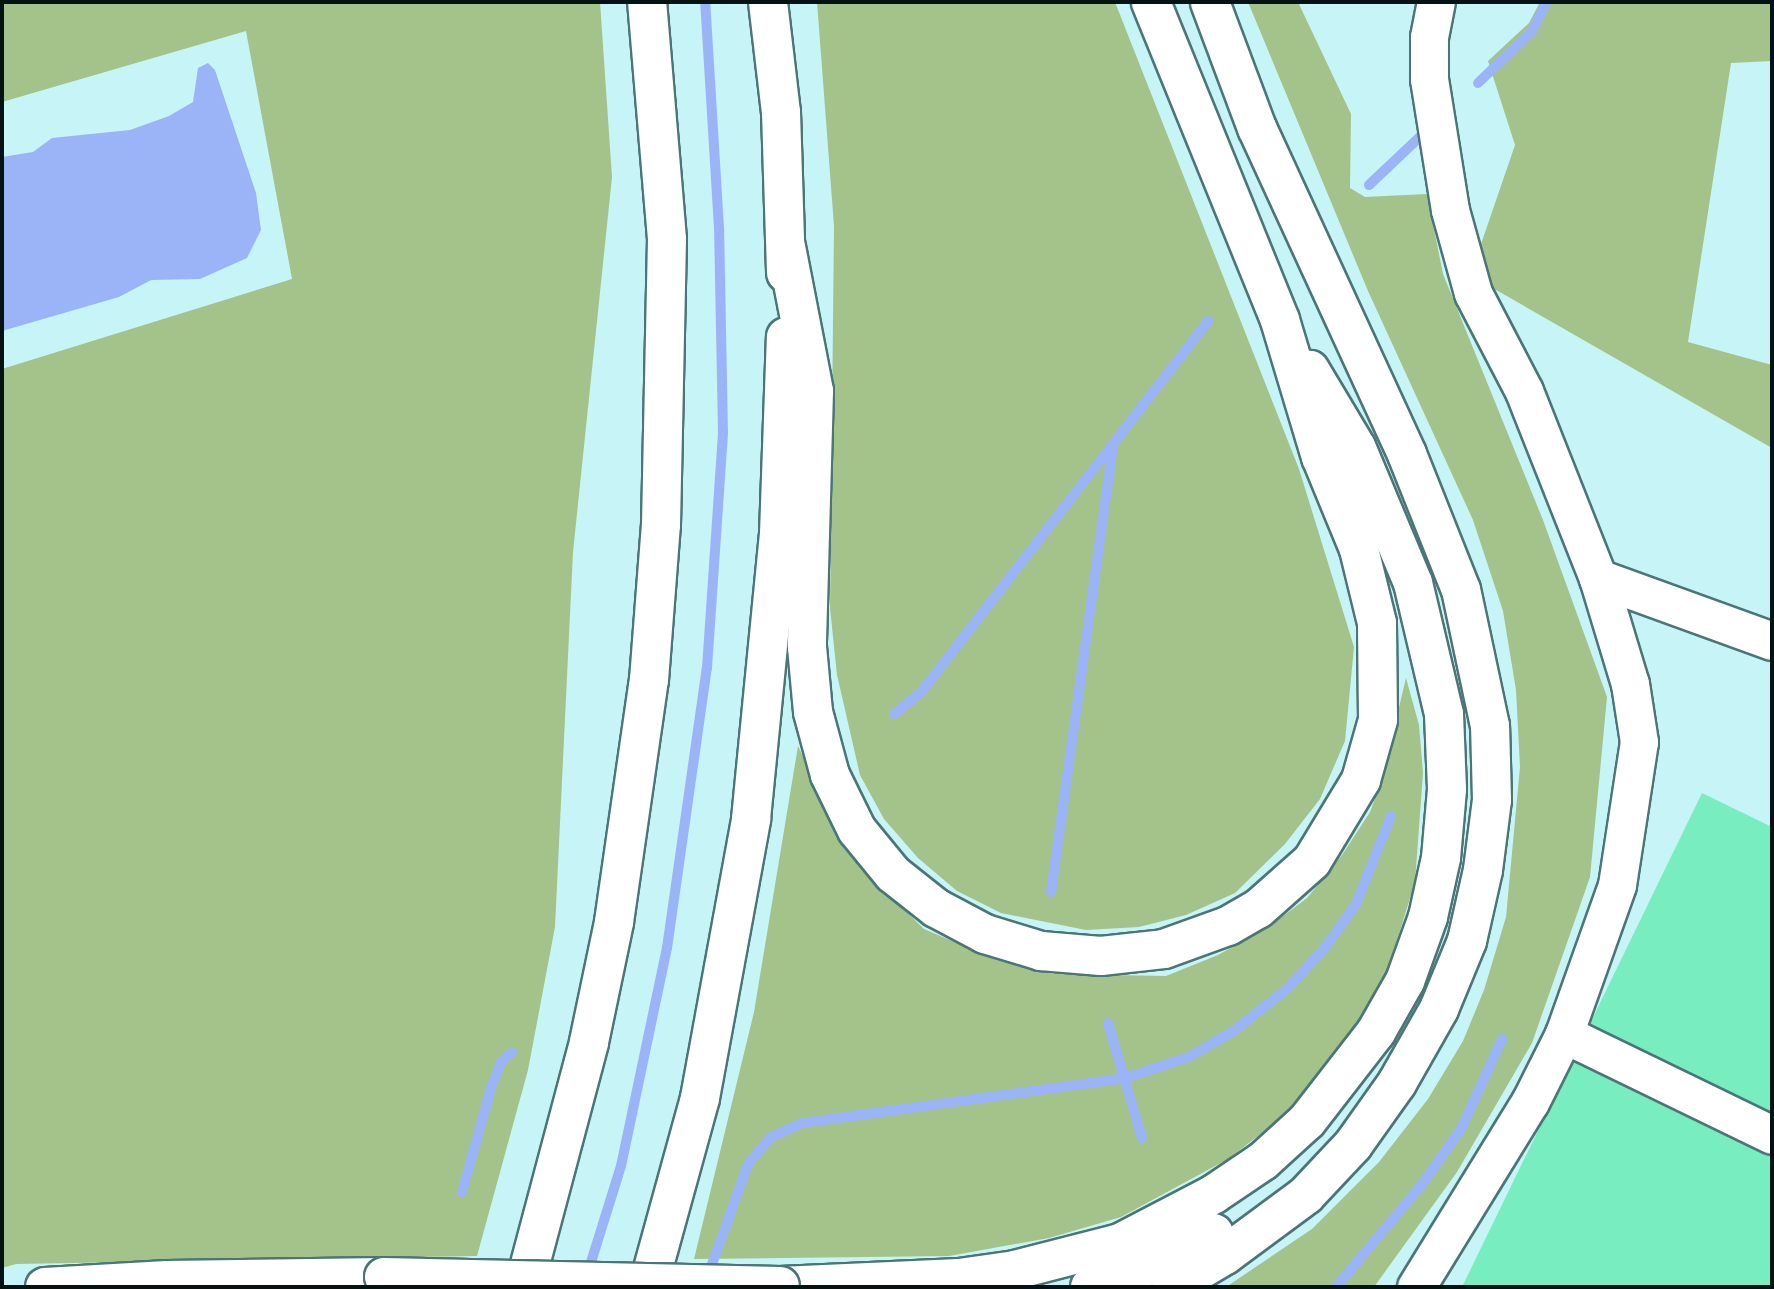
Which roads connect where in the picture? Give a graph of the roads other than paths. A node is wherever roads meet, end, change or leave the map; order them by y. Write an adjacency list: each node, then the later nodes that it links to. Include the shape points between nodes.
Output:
1 (647, 2): 15 (highway, via 667,239 665,422 649,680 611,935 565,1141)
2 (768, 2): 6 (highway, via 781,112)
3 (1151, 2): 7 (highway)
4 (1210, 2): 11 (highway, via 1256,128 1436,523 1461,590 1490,726 1492,800 1467,941 1416,1053)
5 (1436, 2): 8 (lane, via 1429,37 1429,79 1450,210 1473,293 1524,391)
6 (786, 247): 7 (highway, via 814,391 807,647 813,712 830,775 857,830 915,893 985,934 1041,951 1137,954 1228,926 1258,909 1312,862 1361,780 1378,720 1377,623 1359,549 1321,457); 16 (highway, via 786,395 779,534 751,819 700,1098)
7 (1280, 320): 13 (highway, via 1356,447 1385,512 1413,583 1444,714 1447,789 1441,858 1428,916 1405,981 1349,1071 1307,1121 1263,1161 1120,1243 1014,1270 906,1283)
8 (1598, 578): 9 (lane); 10 (lane, via 1630,684 1639,742 1617,885)
9 (1772, 641)
10 (1564, 1034): 12 (lane); 19 (lane, via 1530,1102)
11 (1374, 1112): 17 (highway, via 1249,1213 1159,1262); 18 (highway, via 1353,1145 1306,1195 1225,1255)
12 (1772, 1135)
13 (780, 1286): 14 (highway, bridge, via 384,1277)
14 (44, 1287)
15 (524, 1287)
16 (648, 1287)
17 (1090, 1287)
18 (1171, 1287)
19 (1416, 1287)

